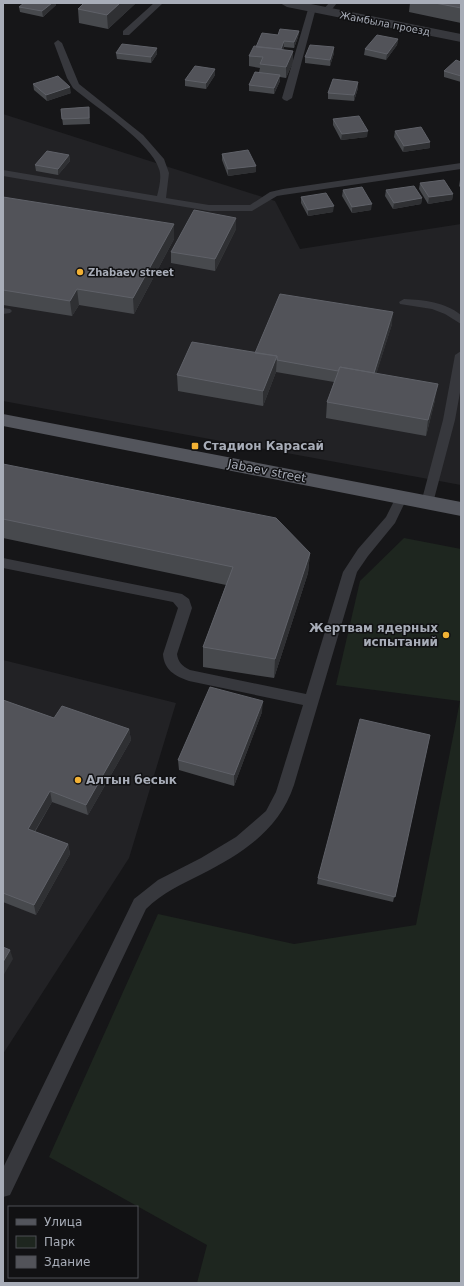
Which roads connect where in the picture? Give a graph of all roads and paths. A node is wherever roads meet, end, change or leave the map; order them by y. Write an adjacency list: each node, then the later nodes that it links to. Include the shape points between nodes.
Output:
1 (159, 3): 5 (lane)
2 (286, 3): 4 (street, Жамбыла проезд)
3 (330, 7): 4 (street, Жамбыла проезд); 6 (street, Жамбыла проезд)
4 (312, 8): 8 (lane)
5 (126, 33)
6 (461, 38)
7 (58, 43): 11 (lane, via 76,86 148,145 161,160 164,181)
8 (287, 98)
9 (461, 166): 11 (lane, via 283,192 274,194 247,209 209,208)
10 (3, 173): 11 (lane)
11 (161, 199)
12 (404, 302): 13 (lane, via 427,304)
13 (461, 321)
14 (461, 355): 17 (lane, via 449,420)
15 (3, 420): 16 (main road, Jabaev street)
16 (401, 498): 17 (main road, Jabaev street); 20 (lane, via 397,512 389,524 357,557 350,572)
17 (427, 503): 18 (main road, Jabaev street)
18 (461, 509)
19 (3, 563): 20 (lane, via 177,598 185,608 170,654 175,668 189,675)
20 (311, 701): 21 (lane, via 283,793 272,816 230,850 150,893 140,904)
21 (3, 1188)

